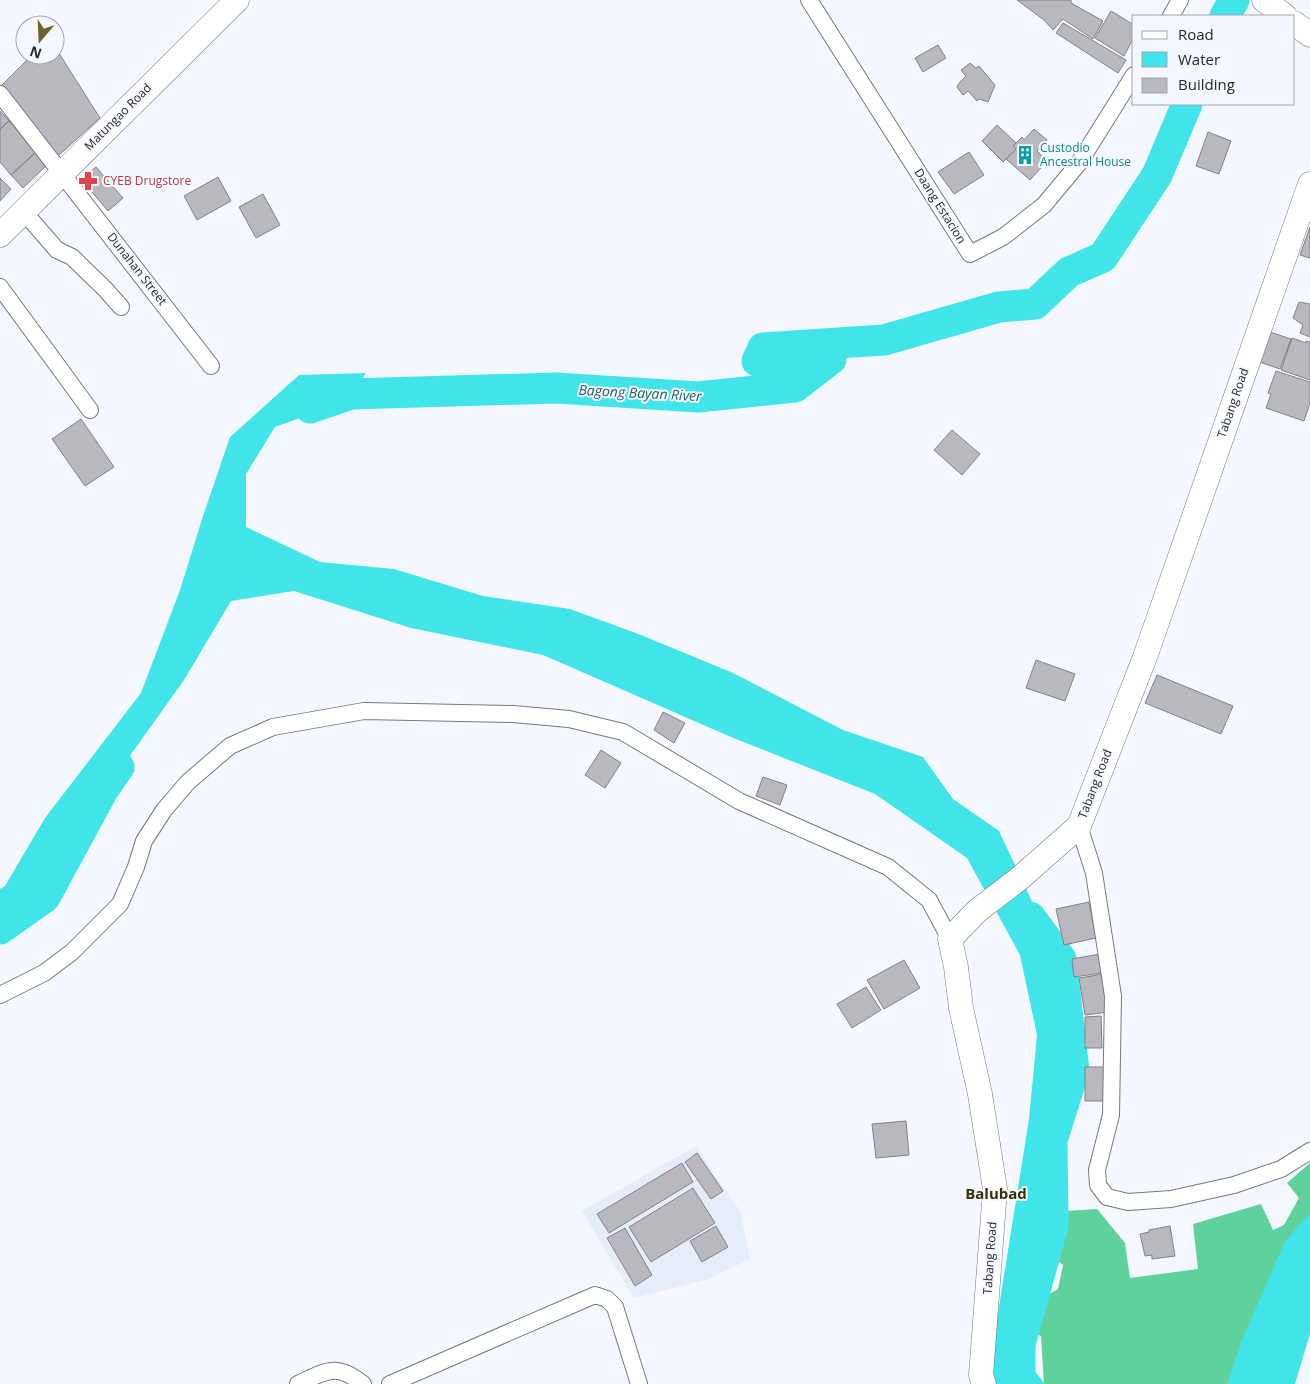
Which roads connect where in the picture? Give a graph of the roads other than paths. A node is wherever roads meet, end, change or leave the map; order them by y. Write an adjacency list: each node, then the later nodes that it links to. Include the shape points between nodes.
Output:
1 (237, 0): 11 (main road, Matungao Road)
2 (809, 0): 9 (street, Daang Estacion, via 970,254 1002,237 1044,205 1079,163)
3 (1180, 0): 5 (street)
4 (1264, 0): 6 (main road)
5 (1172, 15)
6 (1284, 15)
7 (1295, 24): 8 (main road)
8 (1310, 35)
9 (1132, 78)
10 (2, 99): 11 (street, Dunahan Street)
11 (62, 173): 13 (main road, Matungao Road); 17 (street, Dunahan Street)
12 (1310, 184): 19 (main road, Tabang Road, via 1145,657)
13 (24, 212): 14 (main road, Matungao Road); 16 (street, via 57,250 72,257)
14 (0, 235)
15 (0, 287): 18 (street)
16 (121, 307)
17 (211, 366)
18 (90, 410)
19 (1079, 826): 20 (main road, Tabang Road, via 1020,878 976,911); 22 (street, via 1094,873 1113,996 1111,1114 1097,1170 1098,1185 1107,1198 1128,1202 1171,1199 1234,1185 1281,1169)
20 (950, 939): 21 (street, via 929,900 888,868 739,801 623,732 569,719 513,714 364,711 273,727 230,746 188,782 164,810 144,841 120,904 72,952 44,973); 27 (main road, Tabang Road, via 995,1189 981,1375)
21 (0, 996)
22 (1310, 1151)
23 (298, 1384): 24 (street, via 328,1370 352,1375)
24 (363, 1384)
25 (390, 1384): 26 (street, via 595,1295 615,1307)
26 (639, 1384)
27 (984, 1384)

